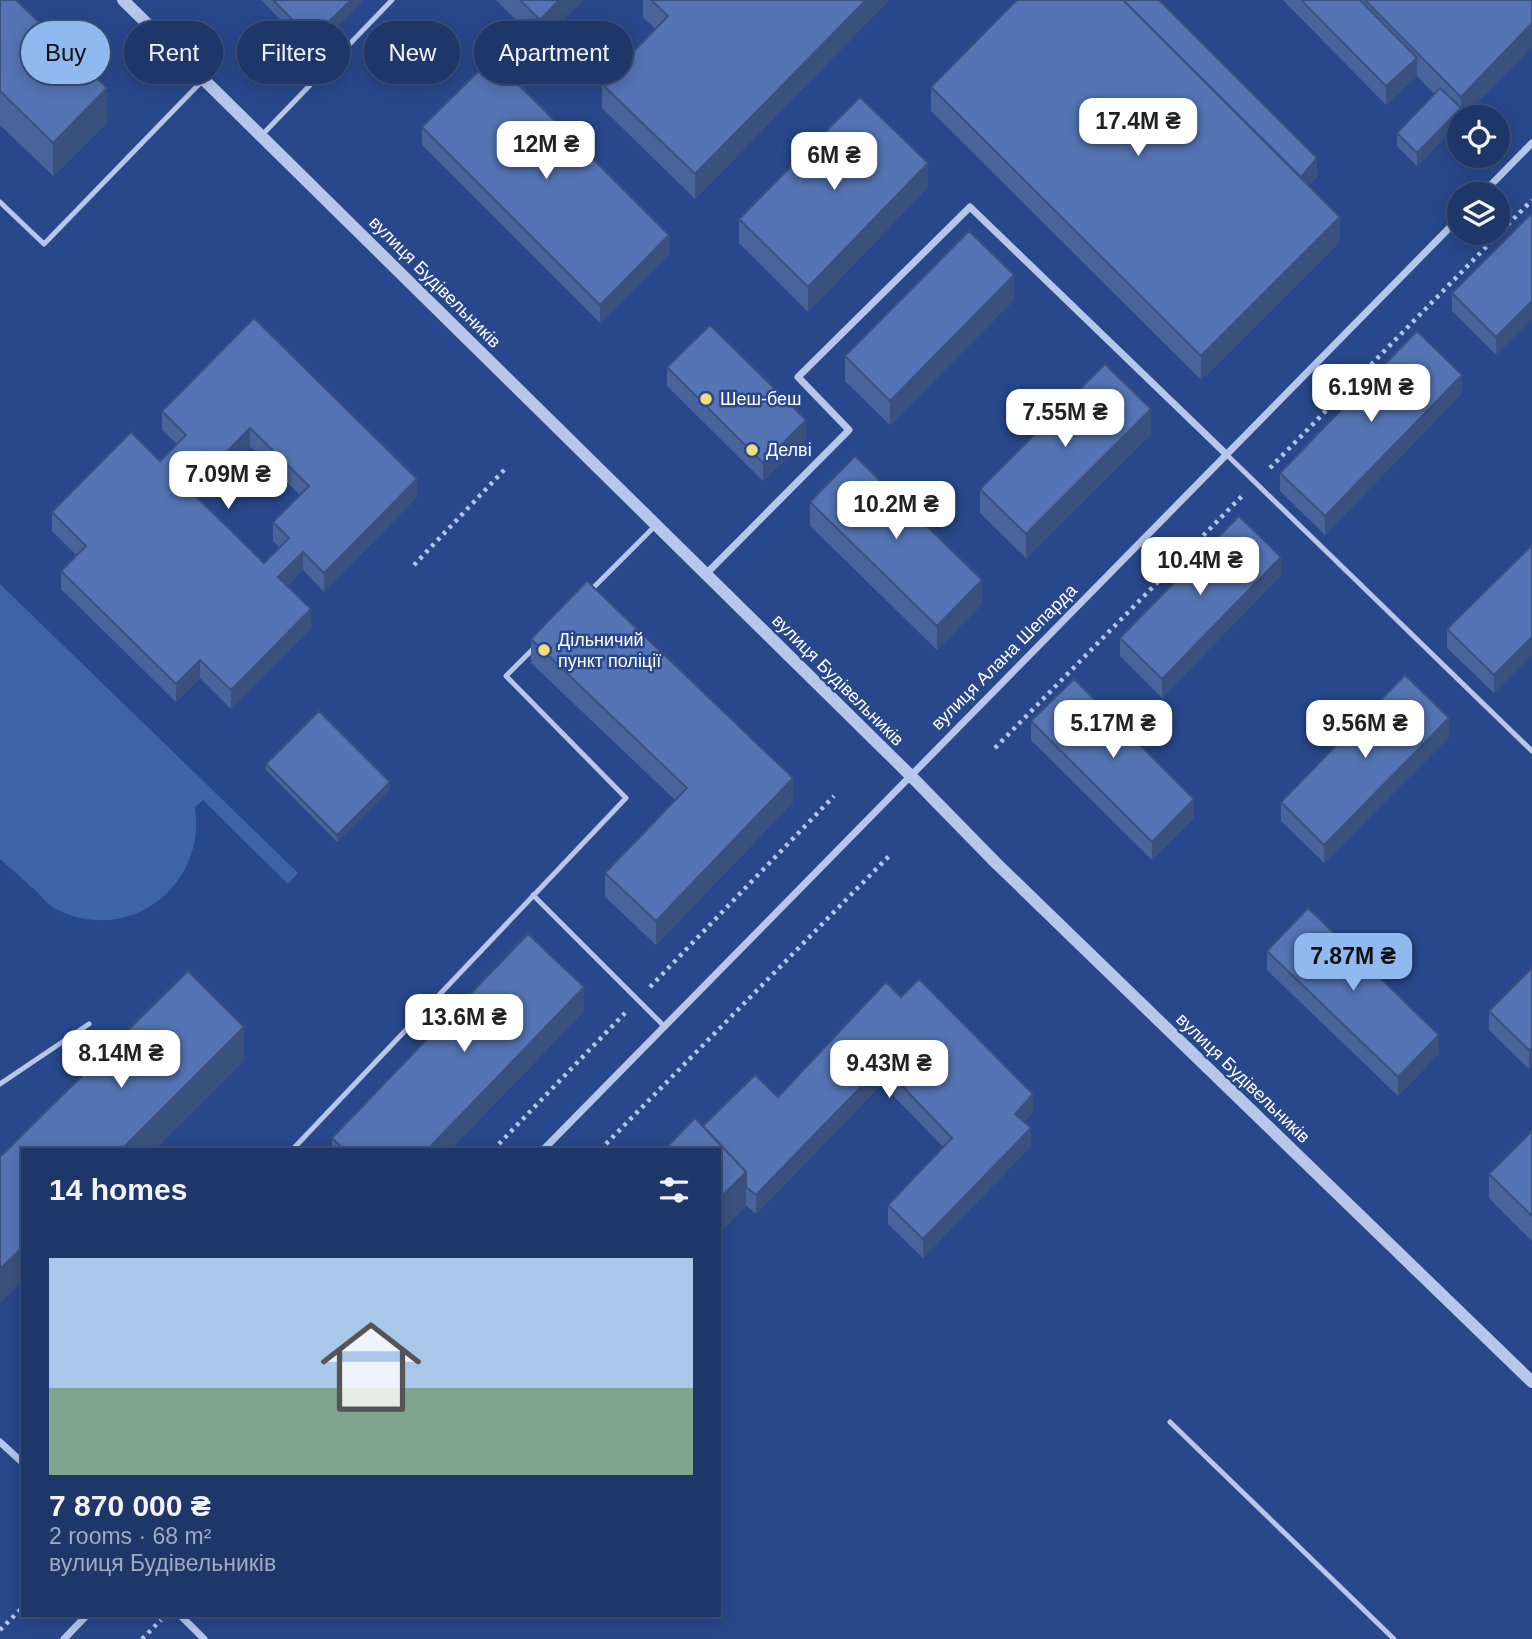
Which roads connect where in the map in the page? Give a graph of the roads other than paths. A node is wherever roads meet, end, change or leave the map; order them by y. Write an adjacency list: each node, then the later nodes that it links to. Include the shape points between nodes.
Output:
1 (124, 0): 3 (street, вулиця Будівельників)
2 (392, 0): 6 (lane)
3 (145, 21)
4 (199, 84): 9 (lane, via 44,244)
5 (209, 84): 6 (street, вулиця Будівельників)
6 (261, 136): 12 (street, вулиця Будівельників)
7 (1532, 144): 8 (street)
8 (1494, 182)
9 (0, 202)
10 (1447, 230): 11 (street, вулиця Алана Шепарда)
11 (1226, 454): 13 (street, via 970,207 798,377 849,430); 16 (lane); 17 (street, вулиця Алана Шепарда)
12 (656, 524): 13 (street, вулиця Будівельників); 14 (lane)
13 (706, 574): 17 (street, вулиця Будівельників)
14 (582, 599)
15 (544, 637): 18 (lane, via 506,676 626,798)
16 (1532, 751)
17 (910, 775): 20 (street, вулиця Алана Шепарда); 24 (street, вулиця Будівельників)
18 (533, 895): 20 (lane); 22 (lane)
19 (89, 1024): 21 (lane)
20 (664, 1026): 23 (street, вулиця Алана Шепарда)
21 (0, 1084)
22 (294, 1148)
23 (545, 1148)
24 (1532, 1382)
25 (1170, 1422): 32 (lane)
26 (0, 1442): 27 (street)
27 (21, 1462)
28 (85, 1617): 30 (street)
29 (182, 1617): 31 (street)
30 (64, 1639)
31 (204, 1639)
32 (1394, 1639)

